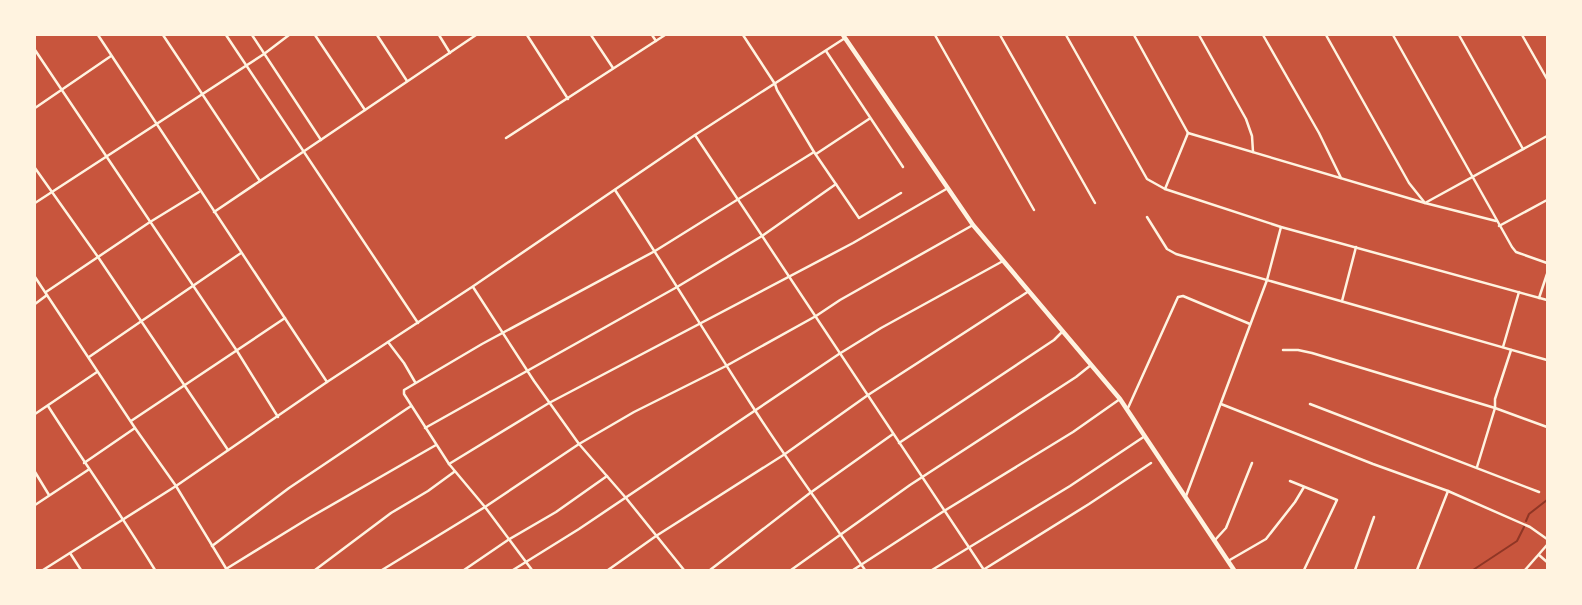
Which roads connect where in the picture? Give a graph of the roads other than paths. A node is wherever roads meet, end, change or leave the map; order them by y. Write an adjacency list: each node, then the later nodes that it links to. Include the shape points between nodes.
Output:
1 (98, 35): 31 (street)
2 (163, 35): 38 (street)
3 (226, 35): 32 (street)
4 (252, 35): 30 (street)
5 (289, 35): 30 (street)
6 (314, 35): 41 (street)
7 (376, 35): 35 (street)
8 (439, 35): 29 (street)
9 (476, 35): 29 (street)
10 (527, 35): 39 (street)
11 (591, 35): 33 (street)
12 (652, 35): 26 (street)
13 (665, 35): 26 (street)
14 (743, 35): 36 (street)
15 (935, 35): 71 (street)
16 (1000, 35): 69 (street)
17 (1066, 35): 61 (street, via 1147,179)
18 (1134, 35): 44 (street)
19 (1199, 35): 51 (street, via 1246,119)
20 (1263, 35): 57 (street, via 1319,133)
21 (1326, 35): 70 (street, via 1409,183)
22 (1393, 35): 56 (street)
23 (1459, 35): 49 (street)
24 (1522, 35): 34 (street)
25 (844, 36): 28 (street); 60 (highway)
26 (656, 41): 33 (street)
27 (35, 50): 37 (street)
28 (826, 51): 36 (street); 42 (street)
29 (450, 53): 35 (street)
30 (264, 54): 32 (street); 48 (street)
31 (111, 56): 37 (street); 43 (street)
32 (246, 65): 38 (street); 50 (street)
33 (613, 68): 39 (street)
34 (1547, 80)
35 (407, 81): 41 (street)
36 (775, 84): 45 (street); 52 (street)
37 (61, 90): 40 (street); 53 (street)
38 (202, 94): 43 (street); 58 (street)
39 (568, 100): 47 (street)
40 (35, 108)
41 (365, 110): 48 (street)
42 (869, 118): 52 (street); 54 (street)
43 (157, 123): 53 (street); 64 (street)
44 (1188, 133): 51 (street); 61 (street)
45 (695, 135): 62 (street); 66 (street)
46 (1547, 136): 49 (street)
47 (506, 138)
48 (321, 140): 50 (street)
49 (1523, 149): 56 (street)
50 (304, 151): 58 (street); 103 (street)
51 (1253, 152): 57 (street)
52 (815, 153): 59 (street); 66 (street)
53 (108, 157): 63 (street); 75 (street)
54 (903, 167)
55 (35, 168): 63 (street)
56 (1473, 177): 70 (street); 74 (street)
57 (1341, 179): 70 (street)
58 (260, 181): 72 (street)
59 (836, 184): 65 (street, via 860,218); 79 (street)
60 (948, 188): 76 (highway); 88 (street)
61 (1165, 189): 77 (street)
62 (615, 190): 81 (street); 91 (street)
63 (51, 192): 68 (street); 83 (street)
64 (200, 192): 72 (street); 75 (street)
65 (901, 193)
66 (738, 200): 79 (street); 81 (street)
67 (1547, 200): 78 (street)
68 (35, 203)
69 (1095, 203)
70 (1425, 204): 74 (street)
71 (1034, 210)
72 (214, 212): 82 (street)
73 (1147, 216): 89 (street, via 1164,246 1172,253)
74 (1496, 221): 78 (street)
75 (150, 222): 83 (street); 90 (street)
76 (973, 224): 84 (highway); 100 (street)
77 (1281, 226): 80 (street); 89 (street)
78 (1499, 226): 85 (street, via 1514,250)
79 (762, 236): 88 (street); 92 (street)
80 (1356, 247): 94 (street); 98 (street)
81 (655, 251): 92 (street); 107 (street)
82 (241, 253): 90 (street); 101 (street)
83 (98, 257): 95 (street); 102 (street)
84 (1003, 261): 93 (highway); 113 (street)
85 (1547, 262)
86 (1547, 274): 96 (street)
87 (35, 277): 95 (street)
88 (788, 277): 100 (street); 104 (street)
89 (1267, 280): 98 (street); 105 (street)
90 (193, 287): 102 (street); 112 (street)
91 (472, 287): 103 (street); 107 (street)
92 (677, 287): 104 (street); 118 (street)
93 (1029, 291): 106 (highway); 123 (street)
94 (1519, 292): 96 (street); 109 (street)
95 (46, 293): 99 (street); 114 (street)
96 (1539, 298): 97 (street)
97 (1547, 300)
98 (1342, 301): 109 (street)
99 (35, 304)
100 (816, 316): 113 (street); 117 (street)
101 (285, 318): 112 (street); 120 (street)
102 (142, 322): 114 (street); 122 (street)
103 (418, 323): 108 (street)
104 (699, 323): 117 (street); 125 (street)
105 (1250, 324): 126 (street); 131 (street, via 1183,296 1178,297)
106 (1064, 330): 116 (highway); 141 (street, via 1054,340)
107 (503, 334): 118 (street); 121 (street)
108 (388, 342): 120 (street); 121 (street)
109 (1503, 348): 111 (street)
110 (1284, 350): 130 (street, via 1312,353)
111 (1511, 350): 115 (street); 130 (street)
112 (237, 351): 122 (street); 134 (street)
113 (840, 354): 123 (street); 132 (street)
114 (89, 358): 119 (street)
115 (1547, 360)
116 (1092, 364): 124 (highway); 155 (street)
117 (726, 366): 132 (street); 142 (street)
118 (528, 371): 125 (street); 138 (street)
119 (98, 372): 128 (street); 135 (street)
120 (328, 382): 134 (street)
121 (415, 382): 129 (street, via 403,393)
122 (184, 385): 135 (street); 144 (street)
123 (868, 395): 139 (street); 145 (street)
124 (1120, 399): 131 (highway); 167 (street, via 1073,432)
125 (549, 402): 142 (street); 149 (street)
126 (1221, 404): 159 (street); 163 (street)
127 (1310, 404): 150 (street)
128 (48, 406): 133 (street); 147 (street)
129 (411, 406): 138 (street); 176 (street, via 289,488)
130 (1495, 408): 136 (street); 150 (street)
131 (1127, 409): 140 (highway)
132 (754, 410): 145 (street); 164 (street)
133 (35, 414)
134 (278, 417): 144 (street)
135 (131, 421): 137 (street)
136 (1547, 427)
137 (135, 428): 147 (street); 157 (street)
138 (424, 428): 143 (street)
139 (893, 434): 141 (street); 161 (street)
140 (1146, 436): 163 (highway); 177 (street)
141 (899, 443): 155 (street)
142 (579, 444): 154 (street); 166 (street)
143 (436, 445): 149 (street); 184 (street)
144 (228, 450): 157 (street)
145 (785, 454): 161 (street); 170 (street)
146 (1252, 462): 174 (street, via 1226,528)
147 (84, 463): 151 (street)
148 (1151, 463): 200 (street)
149 (449, 464): 152 (street)
150 (1476, 467): 160 (street)
151 (88, 470): 162 (street); 169 (street)
152 (455, 471): 166 (street); 188 (street, via 391,513)
153 (35, 472): 162 (street)
154 (607, 476): 164 (street); 173 (street, via 556,512)
155 (923, 478): 167 (street); 171 (street)
156 (1290, 482): 158 (street)
157 (176, 486): 169 (street); 176 (street)
158 (1304, 486): 180 (street, via 1266,539); 202 (street, via 1336,498 1337,502)
159 (1448, 491): 172 (street, via 1530,527); 204 (street)
160 (1539, 492)
161 (810, 493): 171 (street); 195 (street)
162 (49, 496): 165 (street)
163 (1186, 496): 174 (highway)
164 (626, 498): 170 (street); 181 (street)
165 (35, 504)
166 (485, 507): 173 (street); 189 (street)
167 (944, 511): 177 (street); 183 (street)
168 (1374, 517): 203 (street)
169 (124, 518): 178 (street); 187 (street)
170 (656, 536): 193 (street); 194 (street)
171 (840, 536): 183 (street); 196 (street)
172 (1547, 539)
173 (508, 540): 181 (street); 190 (street)
174 (1215, 540): 180 (highway)
175 (1547, 545): 179 (street)
176 (212, 546): 184 (street)
177 (968, 547): 199 (street); 200 (street)
178 (70, 553): 185 (street); 186 (street)
179 (1539, 555): 182 (street); 205 (street)
180 (1228, 561): 201 (highway)
181 (525, 562): 191 (street); 192 (street)
182 (1547, 562)
183 (862, 564): 197 (street); 198 (street)
184 (227, 569)
185 (43, 570)
186 (81, 570)
187 (155, 570)
188 (315, 570)
189 (382, 570)
190 (464, 570)
191 (513, 570)
192 (532, 570)
193 (608, 570)
194 (684, 570)
195 (710, 570)
196 (791, 570)
197 (853, 570)
198 (865, 570)
199 (932, 570)
200 (983, 570)
201 (1233, 570)
202 (1304, 570)
203 (1355, 570)
204 (1417, 570)
205 (1525, 570)

